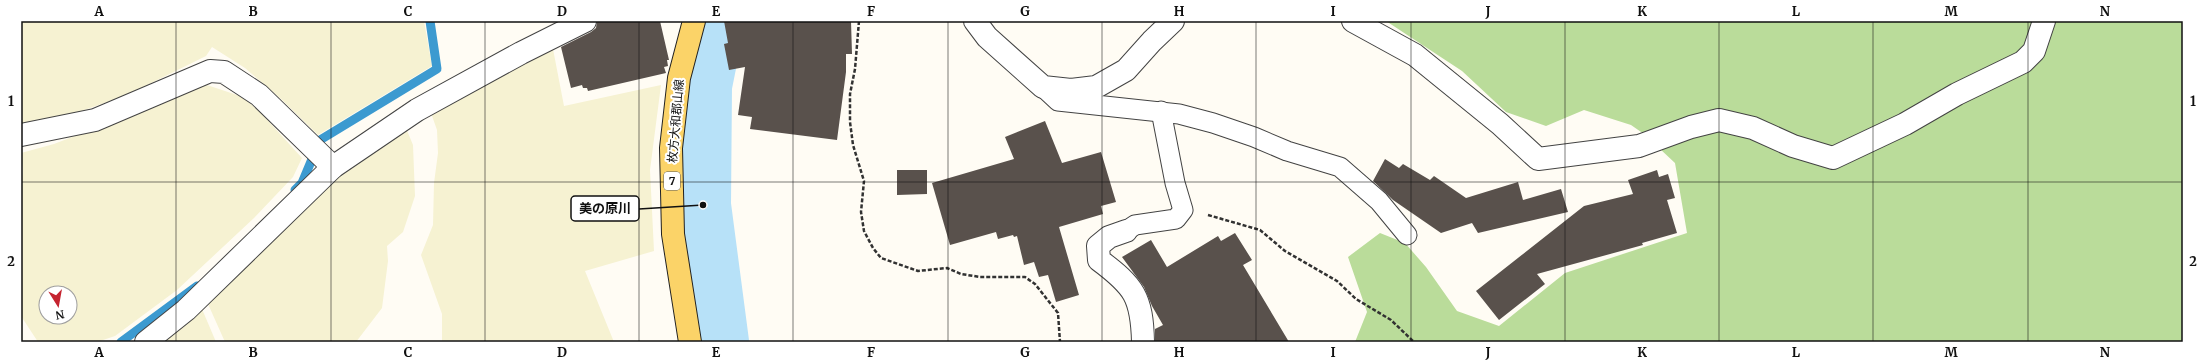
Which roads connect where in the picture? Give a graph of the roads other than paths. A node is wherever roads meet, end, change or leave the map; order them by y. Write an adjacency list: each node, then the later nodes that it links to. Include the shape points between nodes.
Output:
1 (585, 21): 10 (street, via 417,110)
2 (694, 21): 14 (main road, 枚方大和郡山線 / 7, via 679,78 671,148 673,234)
3 (975, 21): 7 (street, via 987,38)
4 (1173, 21): 7 (street, via 1152,40 1126,70 1096,87 1071,90)
5 (1352, 21): 6 (street, via 1415,55 1500,124 1538,160 1640,146 1690,127 1719,120 1753,128 1793,146 1833,158 1905,124 1957,94 2023,62 2034,51)
6 (2044, 21)
7 (1043, 87): 8 (lane, via 1058,101)
8 (1161, 111): 11 (lane, via 1183,210 1176,219 1135,225); 12 (lane, via 1213,123 1287,151 1340,167 1379,201)
9 (21, 135): 10 (street, via 94,120 210,71 224,72 259,95)
10 (333, 167): 13 (street, via 186,310)
11 (1126, 231): 15 (street, via 1109,237 1098,246 1099,260 1117,273 1131,288 1140,304)
12 (1407, 235)
13 (146, 342)
14 (690, 342)
15 (1143, 342)

